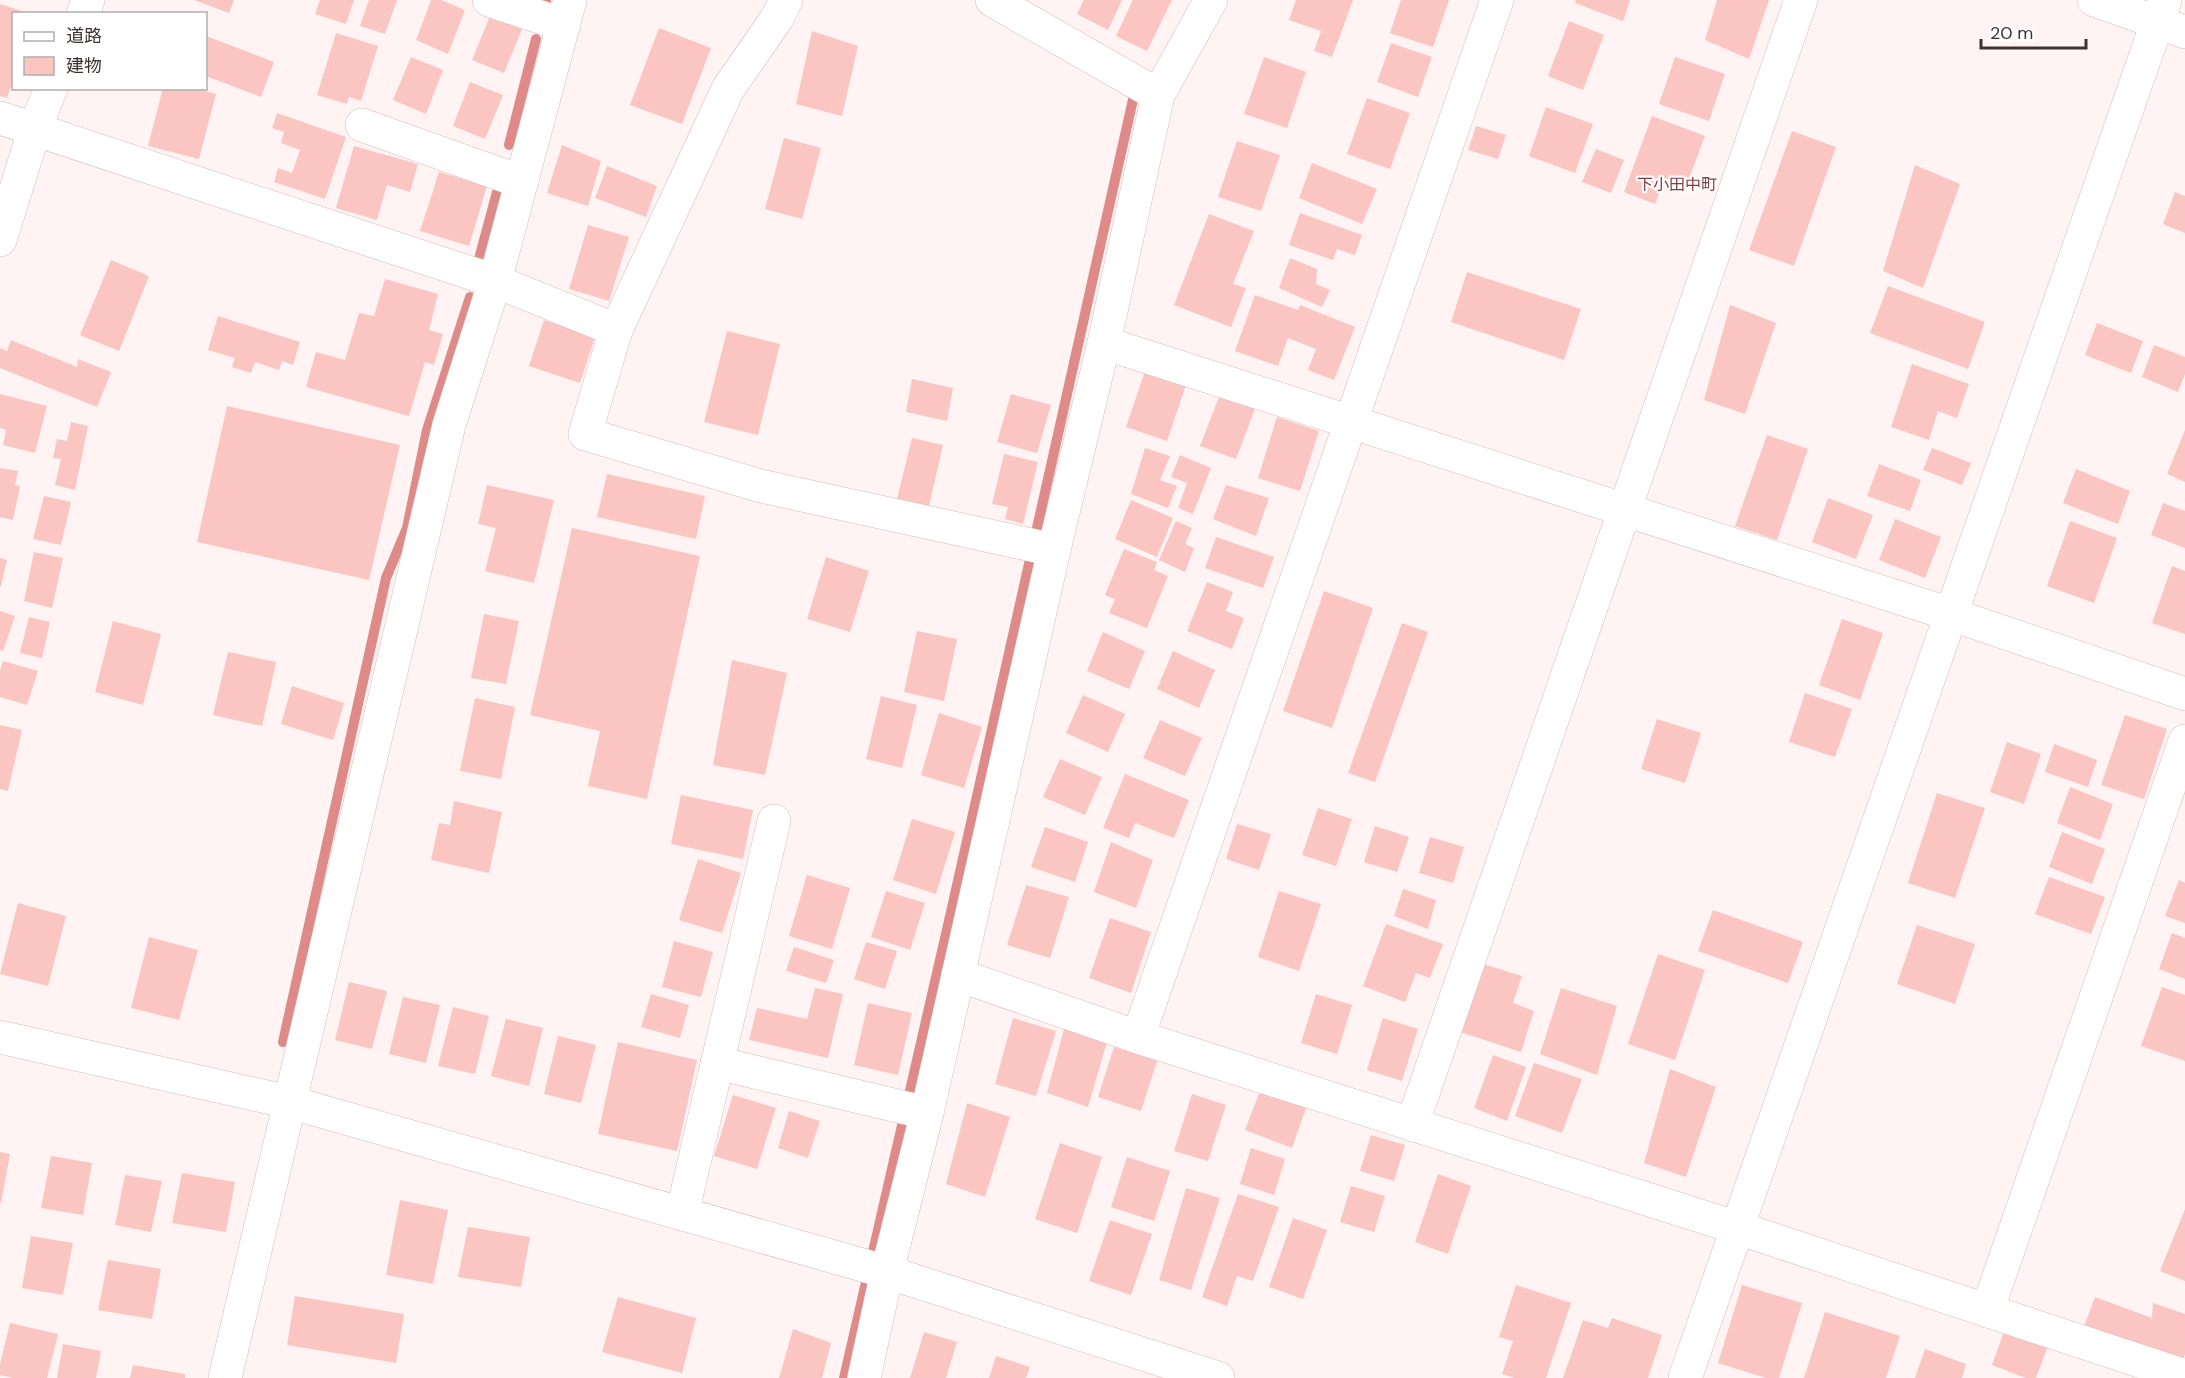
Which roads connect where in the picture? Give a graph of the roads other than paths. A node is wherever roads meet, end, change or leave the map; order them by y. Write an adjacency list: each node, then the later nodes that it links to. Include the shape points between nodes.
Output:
1 (489, 0): 8 (street)
2 (786, 0): 18 (street, via 728,89)
3 (992, 0): 11 (street)
4 (1211, 0): 11 (street)
5 (1497, 0): 20 (street)
6 (1801, 0): 21 (street)
7 (2094, 0): 9 (street)
8 (567, 13): 15 (street)
9 (2169, 18): 23 (street)
10 (50, 90): 14 (street)
11 (1158, 95): 19 (street)
12 (0, 118): 14 (street)
13 (362, 125): 15 (street)
14 (35, 128): 16 (street); 17 (street)
15 (522, 182): 17 (street)
16 (0, 240)
17 (495, 280): 18 (street); 31 (street, via 449,425)
18 (616, 330): 22 (street, via 585,434 761,486)
19 (1104, 343): 20 (street); 22 (street)
20 (1351, 423): 21 (street); 29 (street)
21 (1625, 510): 23 (street); 33 (street)
22 (1054, 550): 27 (street)
23 (1950, 614): 24 (street); 35 (street)
24 (2185, 694)
25 (2185, 741): 37 (street)
26 (774, 821): 30 (street)
27 (958, 975): 29 (street); 32 (street)
28 (0, 1037): 31 (street)
29 (1138, 1037): 33 (street)
30 (717, 1063): 32 (street); 34 (street)
31 (289, 1102): 34 (street); 39 (street)
32 (927, 1113): 36 (street)
33 (1412, 1125): 35 (street)
34 (682, 1214): 36 (street)
35 (1738, 1228): 37 (street); 42 (street)
36 (887, 1272): 40 (street); 41 (street)
37 (1988, 1311): 38 (street)
38 (2185, 1376)
39 (225, 1378)
40 (864, 1378)
41 (1218, 1378)
42 (1685, 1378)

